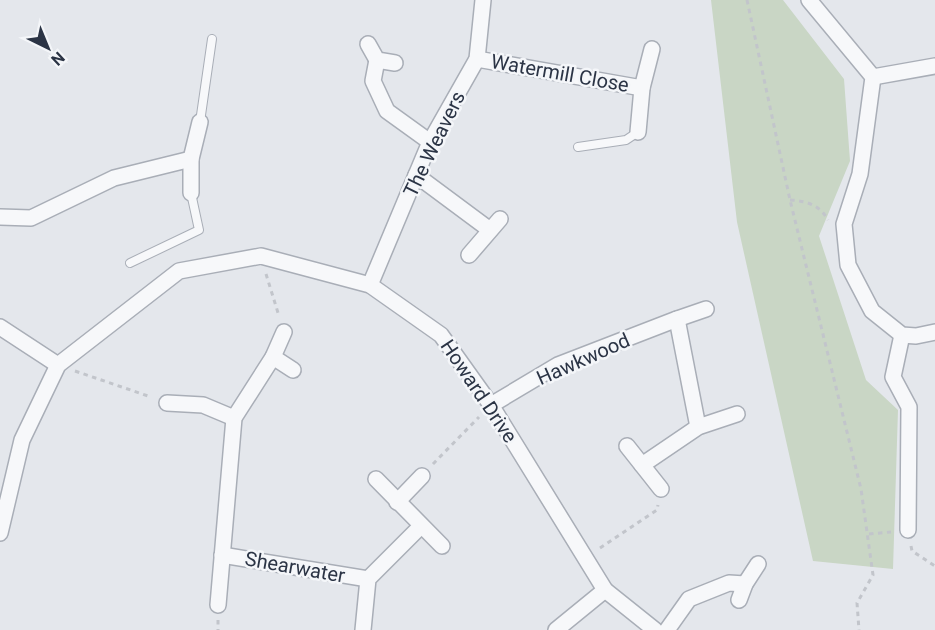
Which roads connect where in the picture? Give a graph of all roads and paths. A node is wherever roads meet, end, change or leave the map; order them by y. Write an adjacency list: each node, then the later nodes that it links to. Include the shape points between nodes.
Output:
1 (483, 0): 7 (street, The Weavers)
2 (747, 0): 20 (path)
3 (811, 1): 11 (street)
4 (212, 39): 13 (lane)
5 (368, 44): 8 (street)
6 (652, 49): 12 (street, Watermill Close)
7 (477, 59): 12 (street, Watermill Close); 15 (street, The Weavers)
8 (377, 60): 9 (street); 15 (street, via 373,81 387,111)
9 (395, 63)
10 (935, 66): 11 (street)
11 (873, 77): 22 (street, via 860,174 844,224)
12 (642, 88): 14 (street, Watermill Close)
13 (200, 122): 17 (street)
14 (638, 132): 16 (lane, via 626,140)
15 (430, 142): 18 (street, The Weavers)
16 (578, 147)
17 (191, 159): 19 (street); 21 (street, via 114,178 31,218)
18 (416, 175): 23 (street, via 495,225); 26 (street, The Weavers)
19 (191, 193): 25 (lane, via 199,230)
20 (790, 200): 22 (path, via 807,201 824,211); 63 (path, via 869,534 873,575 857,603)
21 (0, 217)
22 (846, 248): 32 (street, via 848,265 872,311)
23 (469, 255)
24 (261, 256): 26 (street, Howard Drive); 30 (path); 34 (street, Howard Drive, via 179,271)
25 (130, 263)
26 (370, 285): 37 (street, Howard Drive, via 441,335)
27 (706, 309): 28 (street, Hawkwood)
28 (677, 319): 37 (street, Hawkwood, via 558,365); 40 (street)
29 (0, 327): 34 (street)
30 (284, 332): 33 (street, Shearwater)
31 (935, 332): 32 (street)
32 (902, 335): 48 (street, via 893,377 909,407)
33 (273, 357): 35 (street); 39 (street, Shearwater)
34 (58, 365): 36 (path); 49 (street, Howard Drive, via 22,440)
35 (293, 370)
36 (167, 403): 39 (street, via 203,405)
37 (491, 405): 43 (path); 52 (street, Howard Drive)
38 (737, 414): 40 (street)
39 (234, 417): 51 (street, Shearwater)
40 (698, 428): 42 (street)
41 (627, 446): 42 (street)
42 (642, 465): 45 (street)
43 (422, 476): 46 (street)
44 (376, 478): 46 (street)
45 (661, 489): 52 (path, via 657,510)
46 (397, 502): 47 (street)
47 (421, 526): 50 (street); 54 (street, Shearwater)
48 (908, 530)
49 (0, 533)
50 (442, 546)
51 (222, 555): 54 (street, Shearwater); 58 (street, Shearwater)
52 (586, 558): 56 (street, Howard Drive)
53 (758, 564): 55 (street)
54 (368, 579): 59 (street, Shearwater)
55 (745, 584): 57 (street); 62 (street, via 729,583 689,599)
56 (605, 590): 60 (street); 61 (street, Howard Drive)
57 (739, 600)
58 (218, 605)
59 (363, 630)
60 (556, 630)
61 (655, 630)
62 (667, 630)
63 (859, 630)

